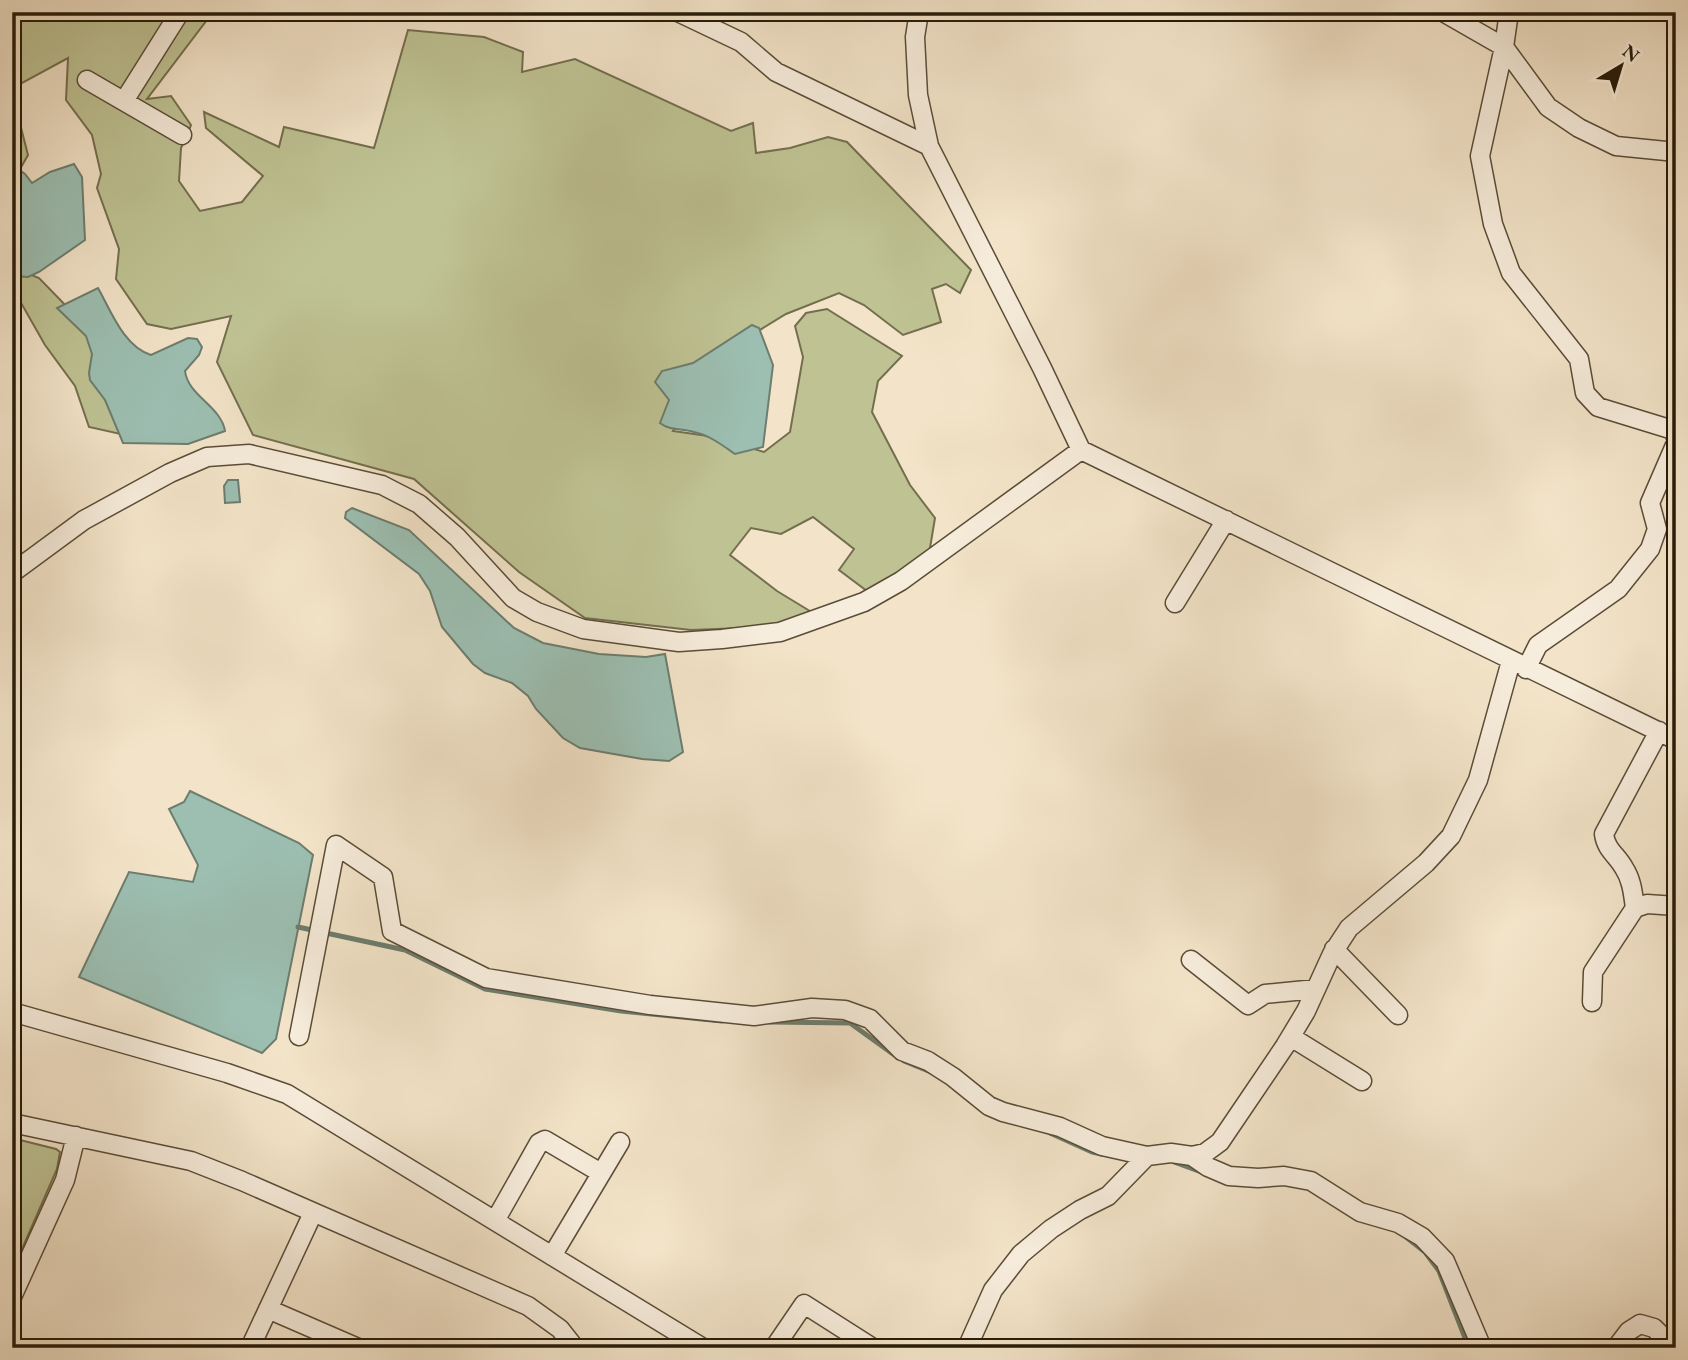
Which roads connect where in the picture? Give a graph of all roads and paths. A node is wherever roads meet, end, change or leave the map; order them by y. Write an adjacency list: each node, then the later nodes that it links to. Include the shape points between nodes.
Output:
1 (180, 12): 8 (street)
2 (678, 12): 10 (street, via 741,41 776,72)
3 (919, 12): 10 (street, via 915,37 918,94)
4 (1443, 12): 6 (street)
5 (1509, 12): 6 (street)
6 (1504, 47): 11 (street, via 1548,107 1579,128 1616,146); 12 (street, via 1480,156 1493,224 1511,274 1578,359 1586,393 1598,407 1672,430)
7 (87, 80): 8 (street)
8 (124, 101): 9 (street)
9 (182, 135)
10 (929, 146): 13 (street)
11 (1676, 152)
12 (1676, 440): 17 (street, via 1650,503 1657,529 1650,549 1618,589 1538,645)
13 (1081, 450): 14 (street); 15 (street, via 901,581 864,602 780,632 722,639 679,642 583,629 560,621 513,598 457,537 419,504 382,485 249,454 207,457 170,473 84,520)
14 (1226, 520): 16 (street); 17 (street)
15 (12, 573)
16 (1175, 603)
17 (1519, 665): 18 (street); 22 (street, via 1478,780 1451,836 1349,928)
18 (1659, 732): 19 (street); 21 (street, via 1604,834 1605,844 1624,867)
19 (1676, 740)
20 (1676, 906): 21 (street)
21 (1635, 908): 25 (street, via 1593,972)
22 (1334, 949): 24 (street); 27 (street)
23 (1191, 960): 24 (street, via 1248,1005 1265,994)
24 (1316, 989): 29 (street)
25 (1592, 1002)
26 (12, 1012): 38 (street, via 287,1094)
27 (1398, 1015)
28 (299, 1036): 34 (street, via 336,845 383,877 392,931 486,978 650,1005 754,1016 812,1008 845,1010 870,1019 902,1051 928,1060 989,1106 1060,1127 1102,1146)
29 (1291, 1037): 30 (street); 35 (street, via 1220,1142)
30 (1362, 1081)
31 (12, 1123): 32 (street)
32 (76, 1136): 37 (street, via 191,1161); 40 (street, via 65,1180)
33 (620, 1142): 36 (street)
34 (1147, 1156): 35 (street); 48 (street, via 1108,1196 1051,1228 1021,1254 993,1290)
35 (1192, 1156): 49 (street, via 1229,1176 1311,1181 1360,1212 1398,1223 1422,1237 1446,1261)
36 (601, 1173): 38 (street, via 545,1140 539,1143); 39 (street)
37 (313, 1213): 41 (street); 44 (street, via 528,1307 560,1329)
38 (495, 1221): 39 (street)
39 (552, 1256): 45 (street)
40 (12, 1297)
41 (268, 1309): 42 (street); 43 (street)
42 (250, 1348)
43 (358, 1348)
44 (575, 1348)
45 (703, 1348)
46 (774, 1348): 47 (street, via 804,1304)
47 (873, 1348)
48 (967, 1348)
49 (1482, 1348)
50 (1616, 1348): 51 (street, via 1640,1324 1654,1328)
51 (1674, 1348)

